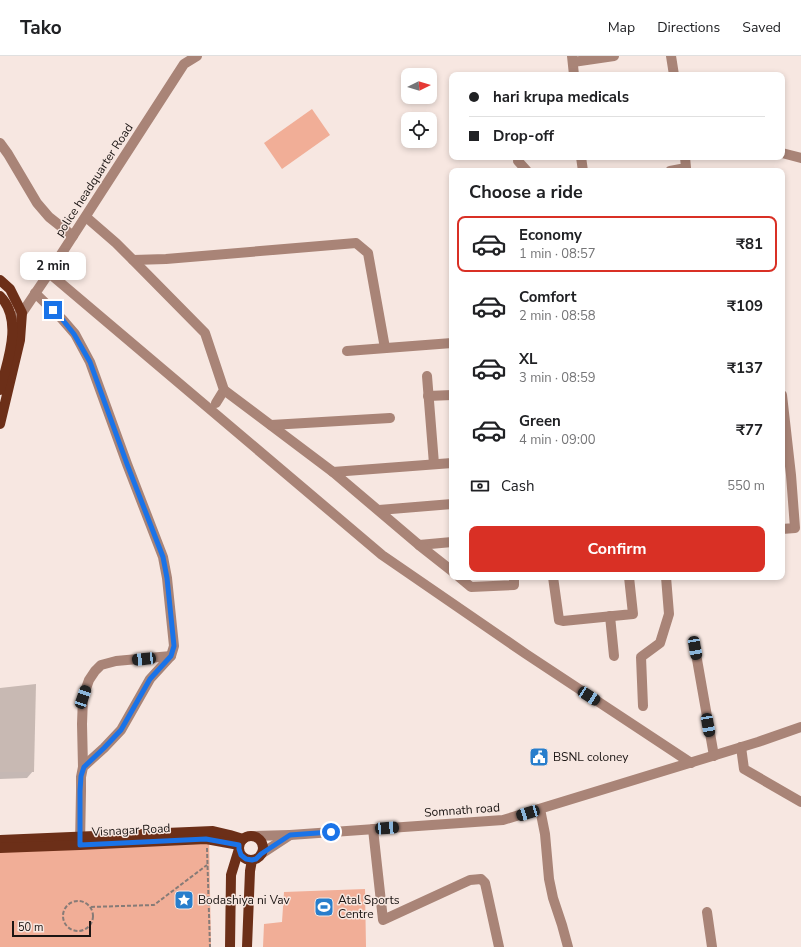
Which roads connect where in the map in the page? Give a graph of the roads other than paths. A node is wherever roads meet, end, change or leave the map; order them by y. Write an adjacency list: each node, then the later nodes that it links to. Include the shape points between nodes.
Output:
1 (197, 56): 12 (street, police headquarter Road, via 184,64)
2 (614, 56): 4 (street)
3 (671, 56): 6 (street)
4 (572, 59): 5 (street)
5 (574, 72)
6 (674, 72)
7 (0, 143): 13 (street, via 37,203 49,217)
8 (785, 155): 9 (street)
9 (801, 158)
10 (518, 161): 11 (street)
11 (524, 168)
12 (86, 217): 13 (street, police headquarter Road); 14 (street)
13 (73, 236): 15 (street, police headquarter Road)
14 (133, 260): 22 (street, via 356,243 368,253); 26 (street, via 204,332)
15 (49, 273): 17 (street, police headquarter Road); 56 (street, via 382,555)
16 (0, 280): 19 (main road, via 10,289)
17 (35, 293): 19 (street, police headquarter Road); 50 (street, via 74,334 90,362 163,557 174,646)
18 (0, 296): 20 (main road)
19 (22, 313): 20 (street); 31 (main road, via 20,340)
20 (12, 318): 25 (main road, via 12,342)
21 (449, 343): 22 (street)
22 (385, 348): 23 (street)
23 (347, 351)
24 (427, 376): 28 (street)
25 (0, 390)
26 (224, 390): 29 (street); 32 (street)
27 (449, 395): 28 (street)
28 (428, 396): 35 (street)
29 (216, 402)
30 (390, 418): 32 (street)
31 (0, 424)
32 (271, 425): 36 (street)
33 (785, 458): 39 (street, via 795,528)
34 (449, 463): 35 (street)
35 (434, 464): 36 (street)
36 (333, 472): 38 (street)
37 (449, 504): 38 (street)
38 (379, 510): 41 (street)
39 (785, 529)
40 (449, 542): 41 (street)
41 (419, 544): 42 (street)
42 (449, 569)
43 (463, 580): 44 (street, via 471,587 514,586)
44 (514, 580)
45 (553, 580): 48 (street, via 559,620)
46 (629, 580): 48 (street, via 633,614)
47 (666, 580): 52 (street, via 669,614 660,643 641,657)
48 (610, 616): 51 (street)
49 (695, 648): 55 (street)
50 (171, 656): 57 (street, via 150,679 121,730); 57 (street, via 116,661 95,671 83,697)
51 (614, 656)
52 (643, 706)
53 (801, 727): 54 (street, Somnath road)
54 (741, 747): 55 (street, Somnath road); 58 (street, via 744,769)
55 (714, 756): 56 (street, Somnath road)
56 (691, 762): 59 (street, Somnath road)
57 (84, 767): 63 (street, via 80,791)
58 (801, 802)
59 (540, 809): 60 (street, Somnath road, via 503,820); 72 (street, via 546,834 549,879)
60 (373, 829): 61 (street, Somnath road); 71 (street, via 383,920 470,880 482,880 485,883)
61 (290, 835): 64 (street); 66 (street, Somnath road)
62 (0, 840): 63 (main road)
63 (80, 841): 64 (main road, Visnagar Road, via 206,839); 64 (main road, via 213,831 230,835); 65 (main road, Visnagar Road)
64 (243, 842): 66 (main road, via 257,838 261,843); 67 (main road, via 239,852 246,859); 69 (main road, via 231,875)
65 (0, 848)
66 (261, 854): 67 (main road)
67 (252, 860): 70 (main road)
68 (707, 912): 73 (street)
69 (230, 947)
70 (247, 947)
71 (499, 947)
72 (568, 947)
73 (712, 947)

